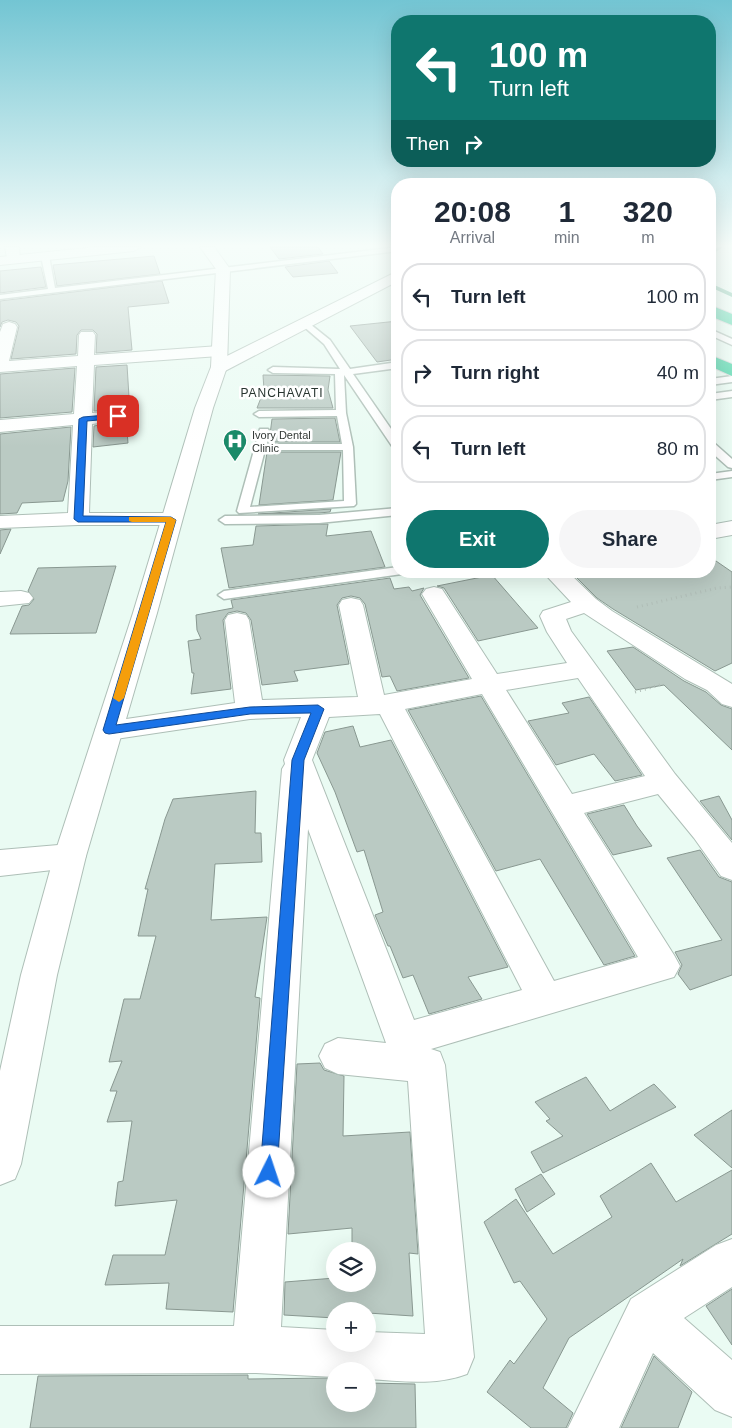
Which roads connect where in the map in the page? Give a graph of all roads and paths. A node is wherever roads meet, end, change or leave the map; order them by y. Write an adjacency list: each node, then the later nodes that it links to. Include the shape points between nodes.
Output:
1 (221, 314): 14 (street)
2 (321, 314): 5 (street)
3 (718, 314): 4 (highway)
4 (732, 320)
5 (304, 322): 14 (street); 21 (lane, via 328,342)
6 (716, 323): 8 (highway)
7 (9, 327): 18 (street)
8 (732, 330)
9 (87, 335): 15 (street)
10 (716, 335): 11 (lane)
11 (732, 342)
12 (716, 348): 13 (highway)
13 (732, 355)
14 (219, 359): 15 (street); 41 (street)
15 (86, 360): 18 (street); 29 (street)
16 (716, 363): 20 (highway)
17 (391, 366): 21 (lane)
18 (0, 367)
19 (273, 370): 21 (lane)
20 (732, 371)
21 (343, 372): 26 (lane); 32 (lane)
22 (732, 379): 23 (lane)
23 (716, 381)
24 (731, 395): 25 (lane)
25 (716, 396)
26 (341, 413): 27 (lane); 34 (lane)
27 (259, 414)
28 (118, 416): 29 (street)
29 (83, 419): 30 (street); 40 (street)
30 (0, 426)
31 (264, 431): 33 (lane)
32 (391, 437)
33 (261, 446): 34 (lane); 34 (lane, via 243,511 350,504)
34 (348, 447)
35 (716, 450): 36 (lane)
36 (732, 465)
37 (732, 474): 38 (lane)
38 (716, 476)
39 (391, 512): 42 (lane, via 319,519)
40 (78, 519): 41 (street); 43 (street)
41 (171, 520): 62 (street)
42 (225, 520)
43 (0, 522)
44 (732, 528): 45 (street)
45 (716, 531)
46 (391, 572): 50 (lane)
47 (561, 578): 52 (street)
48 (732, 587): 52 (path)
49 (434, 594): 56 (street)
50 (224, 595)
51 (351, 605): 59 (street)
52 (595, 610): 54 (street, via 552,616); 55 (street)
53 (237, 620): 61 (street)
54 (585, 668): 56 (street); 64 (street)
55 (694, 674): 57 (path, via 633,693); 58 (street, via 716,684)
56 (489, 684): 59 (street); 65 (street)
57 (638, 698)
58 (732, 698)
59 (380, 705): 60 (street); 69 (street)
60 (318, 709): 61 (street); 63 (street)
61 (250, 710): 62 (street)
62 (109, 730): 66 (street)
63 (298, 760): 69 (street, via 403,1040); 74 (street)
64 (665, 782): 65 (street); 68 (street)
65 (564, 808): 69 (street, via 662,966)
66 (70, 856): 67 (street); 71 (street, via 39,975)
67 (0, 864)
68 (732, 867)
69 (545, 999)
70 (338, 1056): 74 (street, via 426,1065 450,1357 404,1358)
71 (0, 1164)
72 (732, 1261): 73 (street)
73 (647, 1315): 76 (street); 77 (street)
74 (256, 1349): 75 (street)
75 (0, 1350)
76 (732, 1394)
77 (593, 1428)

